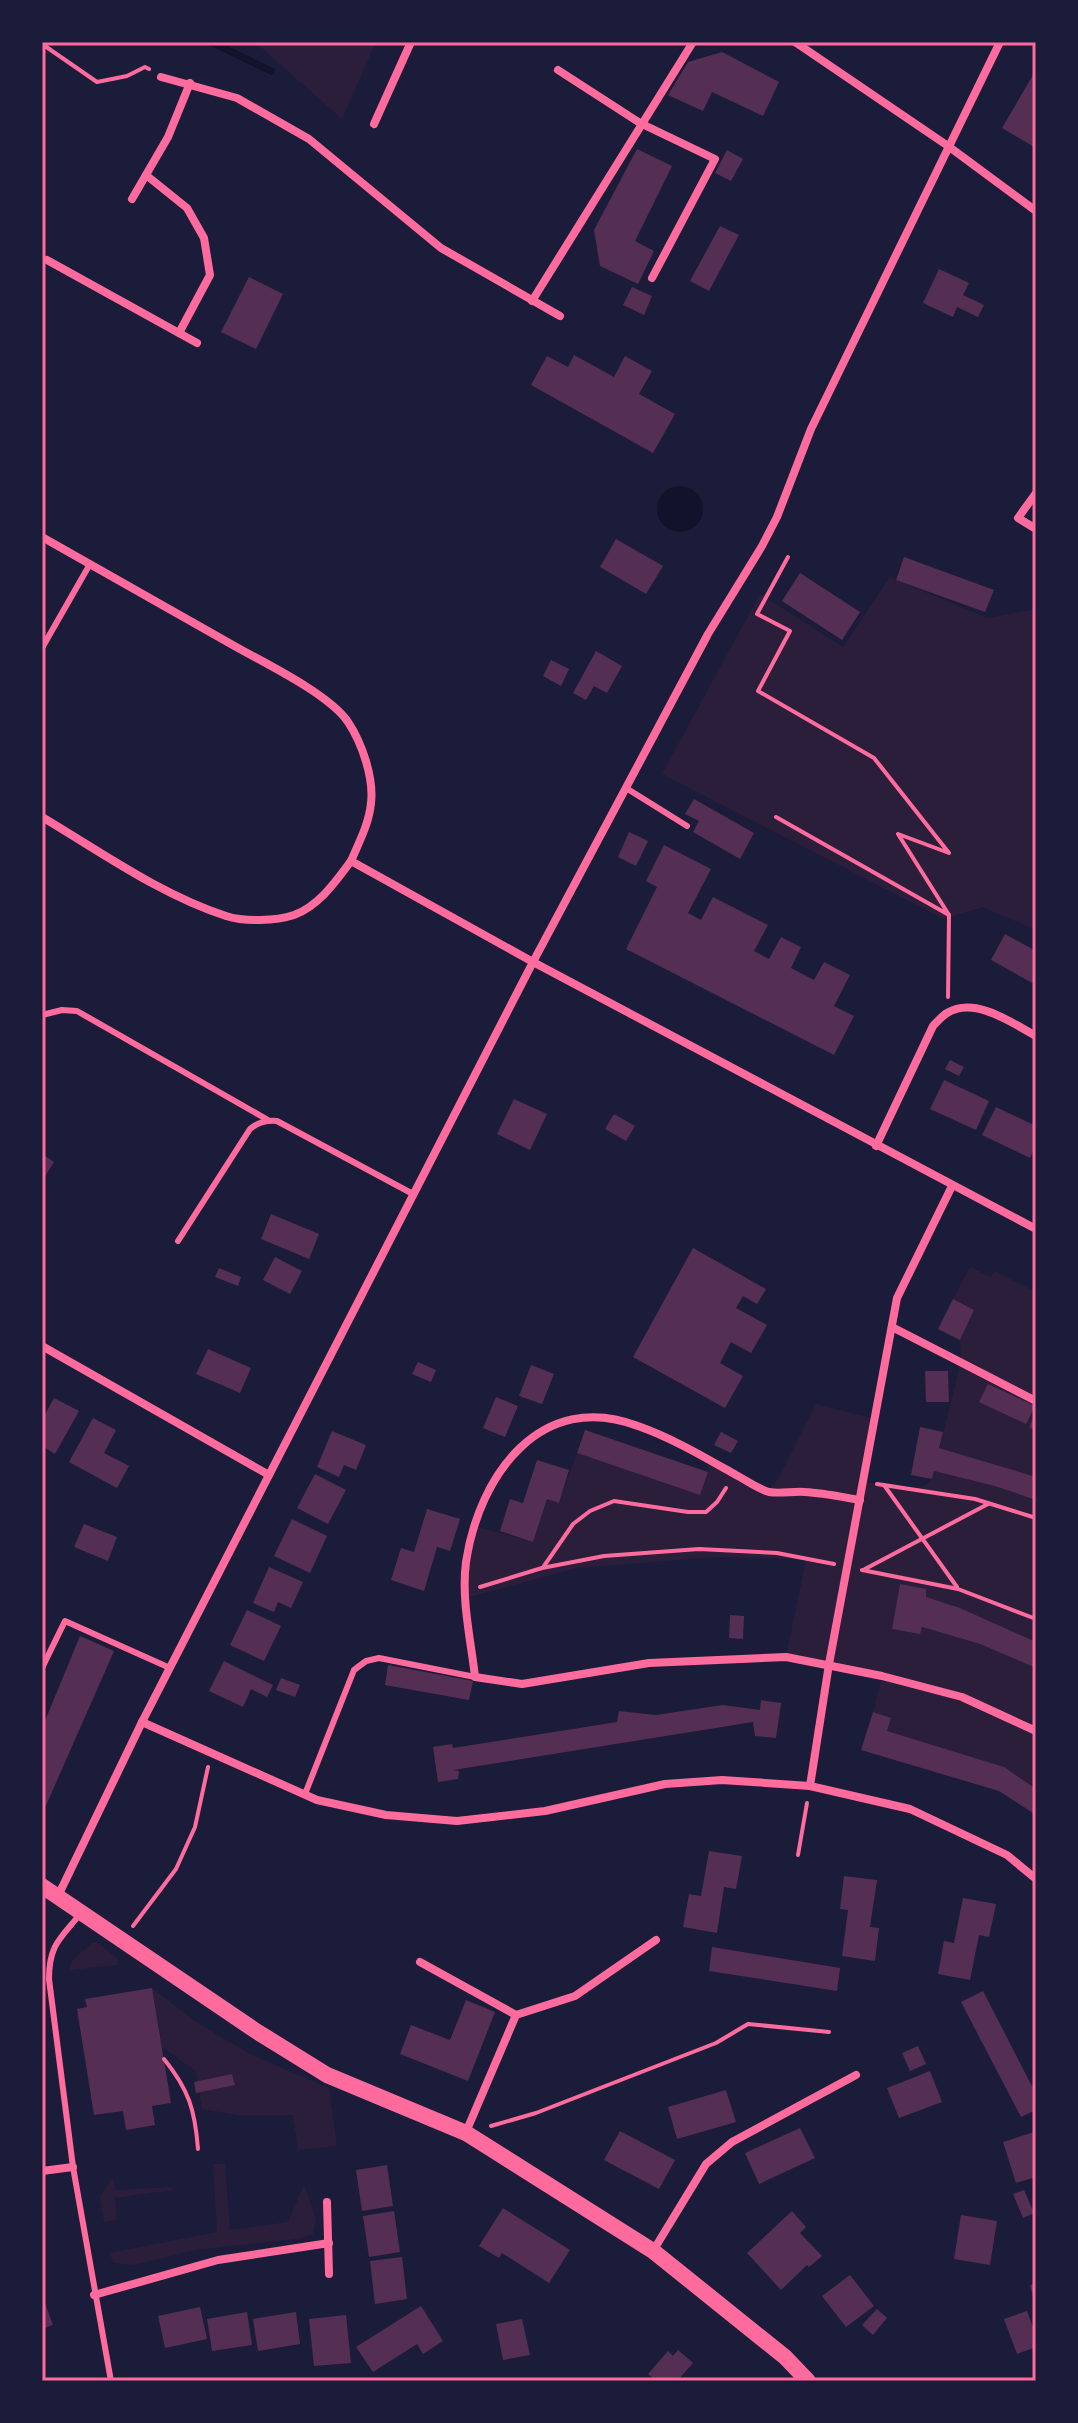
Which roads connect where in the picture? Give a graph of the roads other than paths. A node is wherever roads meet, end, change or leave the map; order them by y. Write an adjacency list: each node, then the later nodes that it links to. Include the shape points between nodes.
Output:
1 (411, 42): 9 (street)
2 (693, 42): 8 (street)
3 (795, 42): 10 (street)
4 (1000, 42): 10 (street)
5 (558, 70): 8 (street)
6 (161, 77): 7 (street)
7 (190, 83): 11 (street); 16 (street, via 237,98 309,139 441,248)
8 (640, 123): 15 (street, via 715,159); 16 (street)
9 (374, 124)
10 (948, 146): 13 (street); 25 (street, via 811,429 777,517)
11 (146, 175): 12 (street); 18 (street, via 187,208 204,238 210,275)
12 (132, 199)
13 (1036, 211)
14 (47, 260): 18 (street)
15 (652, 278)
16 (532, 301): 17 (street)
17 (560, 316)
18 (179, 333): 19 (street)
19 (197, 343)
20 (1036, 493): 21 (street, via 1018,518)
21 (1036, 529)
22 (42, 537): 23 (street)
23 (90, 564): 24 (lane); 28 (street, via 283,673 347,720 369,776 371,802)
24 (42, 648)
25 (626, 788): 27 (lane); 29 (street)
26 (42, 817): 28 (street, via 168,891 229,917 293,915 332,887)
27 (687, 826)
28 (351, 861): 29 (street)
29 (533, 962): 33 (street); 35 (street)
30 (42, 1015): 32 (lane, via 77,1011)
31 (1036, 1036): 33 (street, via 995,1013 968,1008 947,1012 933,1026)
32 (268, 1120): 35 (lane); 37 (lane, via 250,1129)
33 (876, 1146): 34 (street)
34 (952, 1186): 36 (street); 38 (street, via 897,1298)
35 (413, 1194): 41 (street)
36 (1036, 1229)
37 (178, 1241)
38 (892, 1327): 40 (street); 42 (street)
39 (42, 1346): 41 (street)
40 (1036, 1401)
41 (269, 1475): 45 (street)
42 (860, 1500): 43 (street); 46 (street, via 768,1492 650,1431 614,1419 586,1415 557,1423 505,1462 474,1526 466,1591)
43 (829, 1664): 46 (street, via 786,1657 711,1658 522,1684); 48 (street, via 962,1697); 49 (street)
44 (42, 1668): 45 (lane, via 65,1621)
45 (170, 1668): 47 (street)
46 (475, 1677): 50 (lane, via 379,1658 366,1661 354,1670)
47 (142, 1722): 50 (street); 53 (street)
48 (1036, 1731)
49 (810, 1786): 50 (street, via 722,1780 665,1784 545,1811 457,1821 386,1815); 51 (street, via 910,1809 1007,1855)
50 (305, 1794)
51 (1036, 1879)
52 (42, 1886): 53 (main road)
53 (58, 1896): 54 (main road)
54 (81, 1913): 59 (main road, via 327,2075); 60 (lane, via 49,1958)
55 (656, 1940): 57 (street, via 575,1996)
56 (420, 1962): 57 (street)
57 (516, 2015): 59 (street)
58 (856, 2075): 64 (street, via 732,2142 706,2164)
59 (466, 2133): 64 (main road)
60 (73, 2167): 61 (street); 66 (lane)
61 (42, 2171)
62 (327, 2202): 63 (street)
63 (329, 2243): 65 (street); 66 (street, via 218,2260)
64 (653, 2251): 68 (main road)
65 (329, 2274)
66 (94, 2295): 67 (lane)
67 (111, 2381)
68 (808, 2381)

